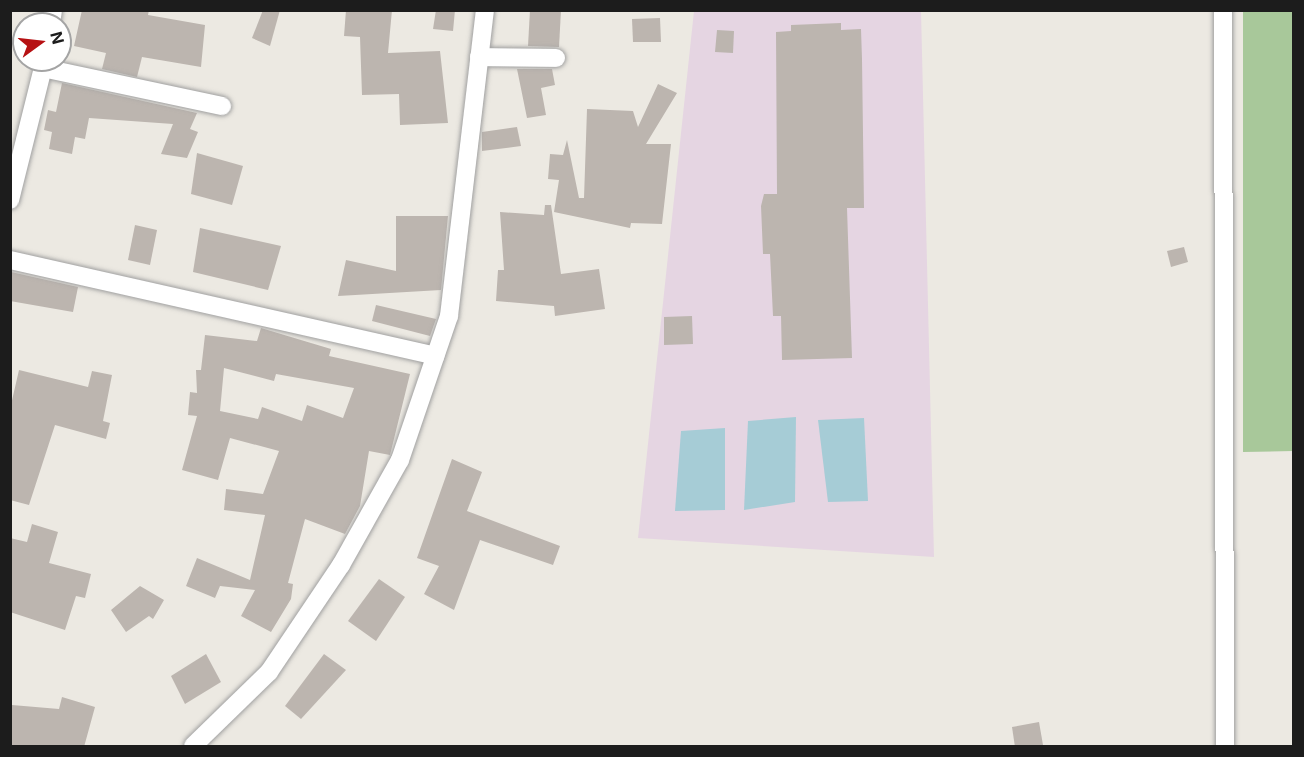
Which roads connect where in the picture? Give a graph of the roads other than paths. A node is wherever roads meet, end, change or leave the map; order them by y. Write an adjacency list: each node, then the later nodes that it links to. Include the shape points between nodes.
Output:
1 (484, 10): 3 (street)
2 (1223, 10): 12 (street)
3 (479, 57): 4 (street); 10 (street, via 449,316)
4 (556, 58)
5 (72, 70): 7 (street)
6 (42, 72): 8 (street)
7 (222, 105)
8 (10, 200)
9 (10, 260): 10 (street)
10 (435, 356): 11 (street, via 400,460 341,565 269,672)
11 (192, 747)
12 (1225, 747)

